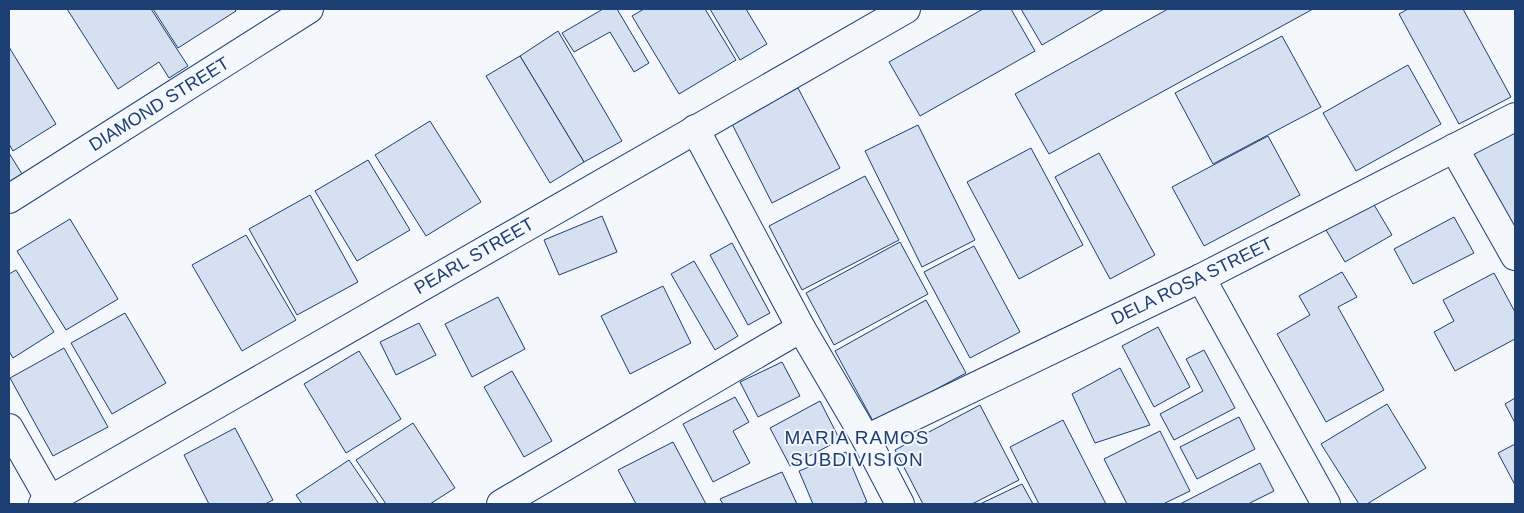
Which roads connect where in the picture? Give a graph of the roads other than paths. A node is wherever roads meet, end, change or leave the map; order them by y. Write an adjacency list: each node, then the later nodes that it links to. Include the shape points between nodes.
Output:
1 (309, 9): 6 (street, DIAMOND STREET)
2 (906, 9): 4 (street, PEARL STREET)
3 (1515, 117): 5 (street, DELA ROSA STREET)
4 (694, 129): 9 (street); 13 (street, PEARL STREET)
5 (1454, 148): 7 (street); 8 (street, DELA ROSA STREET)
6 (9, 199)
7 (1515, 256)
8 (1201, 278): 11 (street, DELA ROSA STREET); 16 (street)
9 (801, 328): 11 (street); 12 (street)
10 (9, 428): 13 (street)
11 (866, 439): 15 (street)
12 (534, 496): 14 (street)
13 (46, 502)
14 (501, 504)
15 (900, 504)
16 (1326, 504)

